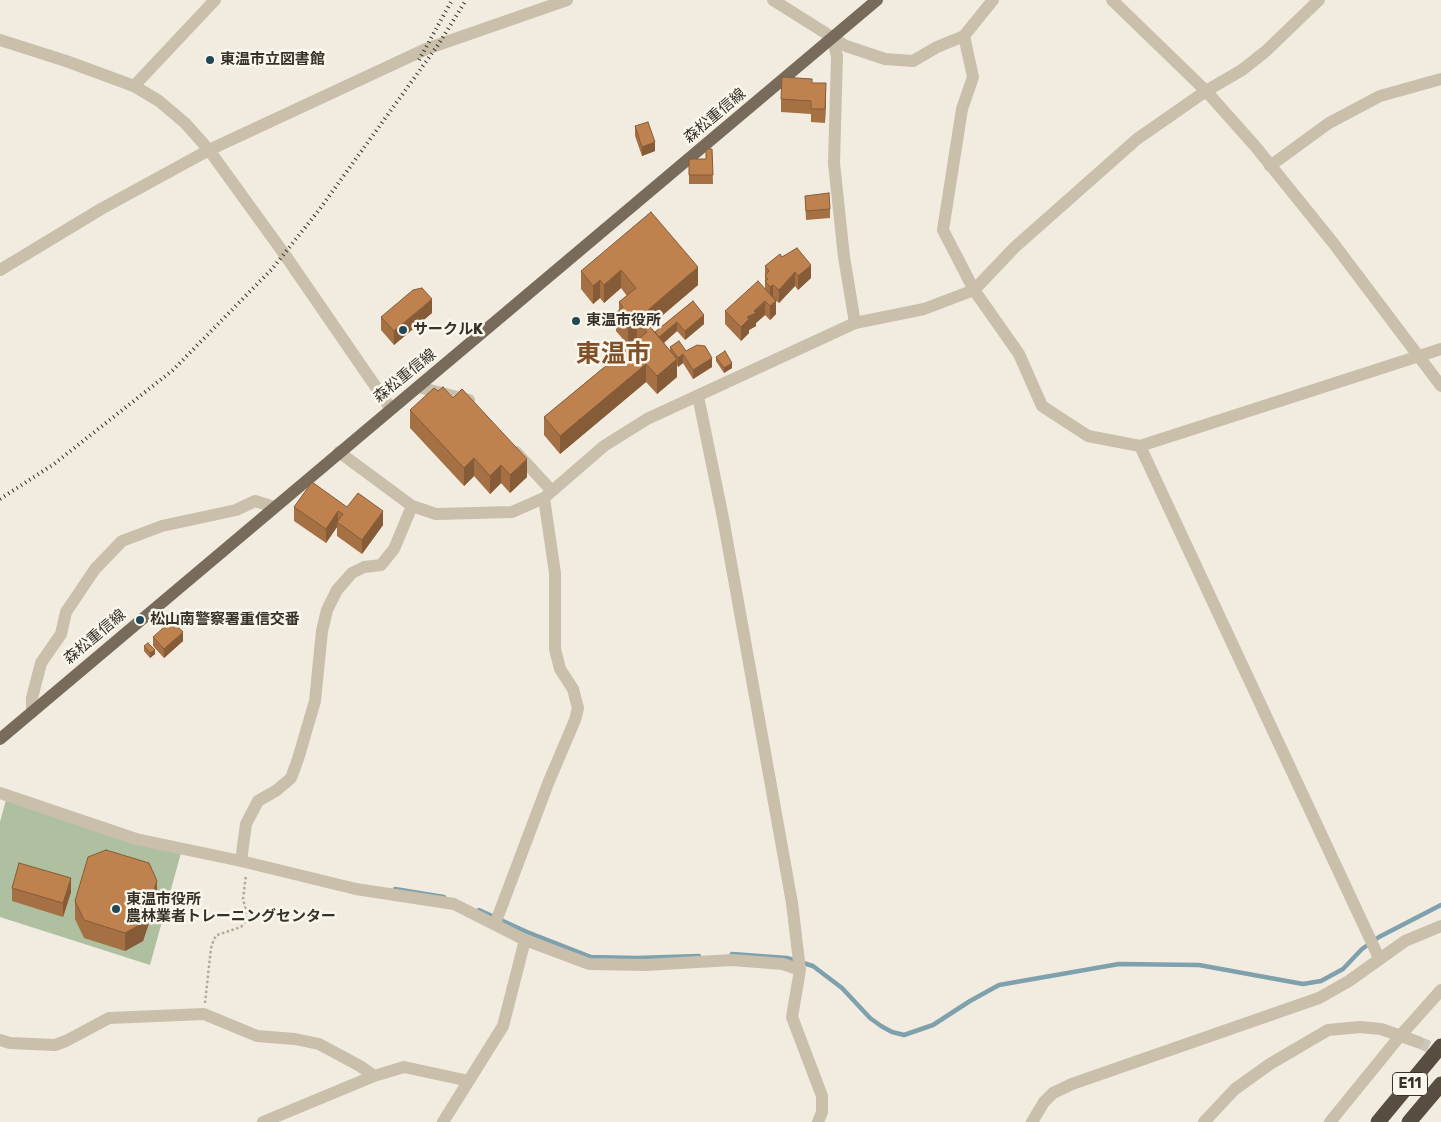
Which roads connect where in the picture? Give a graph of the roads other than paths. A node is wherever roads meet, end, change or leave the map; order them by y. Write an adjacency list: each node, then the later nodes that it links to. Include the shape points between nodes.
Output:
1 (215, 0): 12 (street)
2 (567, 0): 14 (street, via 426,49)
3 (773, 0): 9 (street)
4 (877, 0): 9 (main road, 森松重信線)
5 (993, 0): 8 (street)
6 (1112, 0): 13 (street)
7 (1319, 0): 13 (street, via 1266,51)
8 (964, 36): 9 (street, via 913,61 885,59); 17 (street, via 973,77 962,109 943,230)
9 (832, 38): 18 (street, via 836,56 834,163); 22 (main road, 森松重信線)
10 (0, 40): 12 (street)
11 (1441, 79): 15 (street, via 1380,96 1329,123)
12 (134, 86): 14 (street, via 159,101 185,123)
13 (1206, 91): 15 (street); 17 (street, via 1137,140 1015,247)
14 (209, 150): 16 (street, via 101,209); 25 (street)
15 (1270, 166): 20 (street, via 1334,244)
16 (0, 270)
17 (974, 290): 18 (street, via 924,309); 27 (street, via 1019,354 1042,406 1088,436)
18 (855, 323): 23 (street)
19 (1441, 349): 20 (street)
20 (1418, 357): 21 (street); 27 (street)
21 (1441, 386)
22 (418, 387): 24 (street, via 468,399); 25 (main road, 森松重信線)
23 (698, 396): 29 (street, via 647,419 604,446); 40 (street, via 767,758)
24 (474, 406)
25 (392, 409): 28 (main road, 森松重信線)
26 (507, 442): 29 (street)
27 (1140, 446): 39 (street)
28 (339, 452): 30 (street); 31 (main road, 森松重信線)
29 (548, 495): 30 (street, via 512,512 436,514); 36 (street, via 555,649 560,669 575,693 578,708)
30 (412, 506): 35 (street, via 394,550 381,564 352,573 337,590 327,610 315,701 298,759 291,778 258,802 246,824)
31 (274, 507): 32 (main road, 森松重信線); 32 (street, via 255,501 236,510 162,526 122,541 95,569 66,612 61,634 41,662)
32 (32, 712): 33 (main road, 森松重信線)
33 (0, 739)
34 (0, 793): 35 (street, via 136,839)
35 (245, 862): 36 (street, via 356,889 454,904)
36 (495, 924): 38 (street)
37 (1441, 926): 39 (street, via 1405,941)
38 (526, 940): 40 (street, via 590,964 645,965 732,960 783,964); 47 (street, via 503,1026)
39 (1379, 958): 52 (street, via 1319,998 1072,1084 1053,1093)
40 (800, 970): 51 (street, via 792,1017 822,1096)
41 (1441, 990): 42 (street)
42 (1400, 1036): 44 (street); 53 (street, via 1360,1026 1328,1030 1235,1089); 54 (street)
43 (0, 1040): 46 (street, via 55,1045 109,1018 204,1014 257,1036 319,1044)
44 (1418, 1042)
45 (1441, 1046): 55 (highway, E11)
46 (374, 1076): 47 (street, via 404,1067); 49 (street)
47 (469, 1081): 50 (street)
48 (1441, 1084): 56 (highway, E11)
49 (263, 1122)
50 (443, 1122)
51 (818, 1122)
52 (1032, 1122)
53 (1204, 1122)
54 (1330, 1122)
55 (1378, 1122)
56 (1409, 1122)

